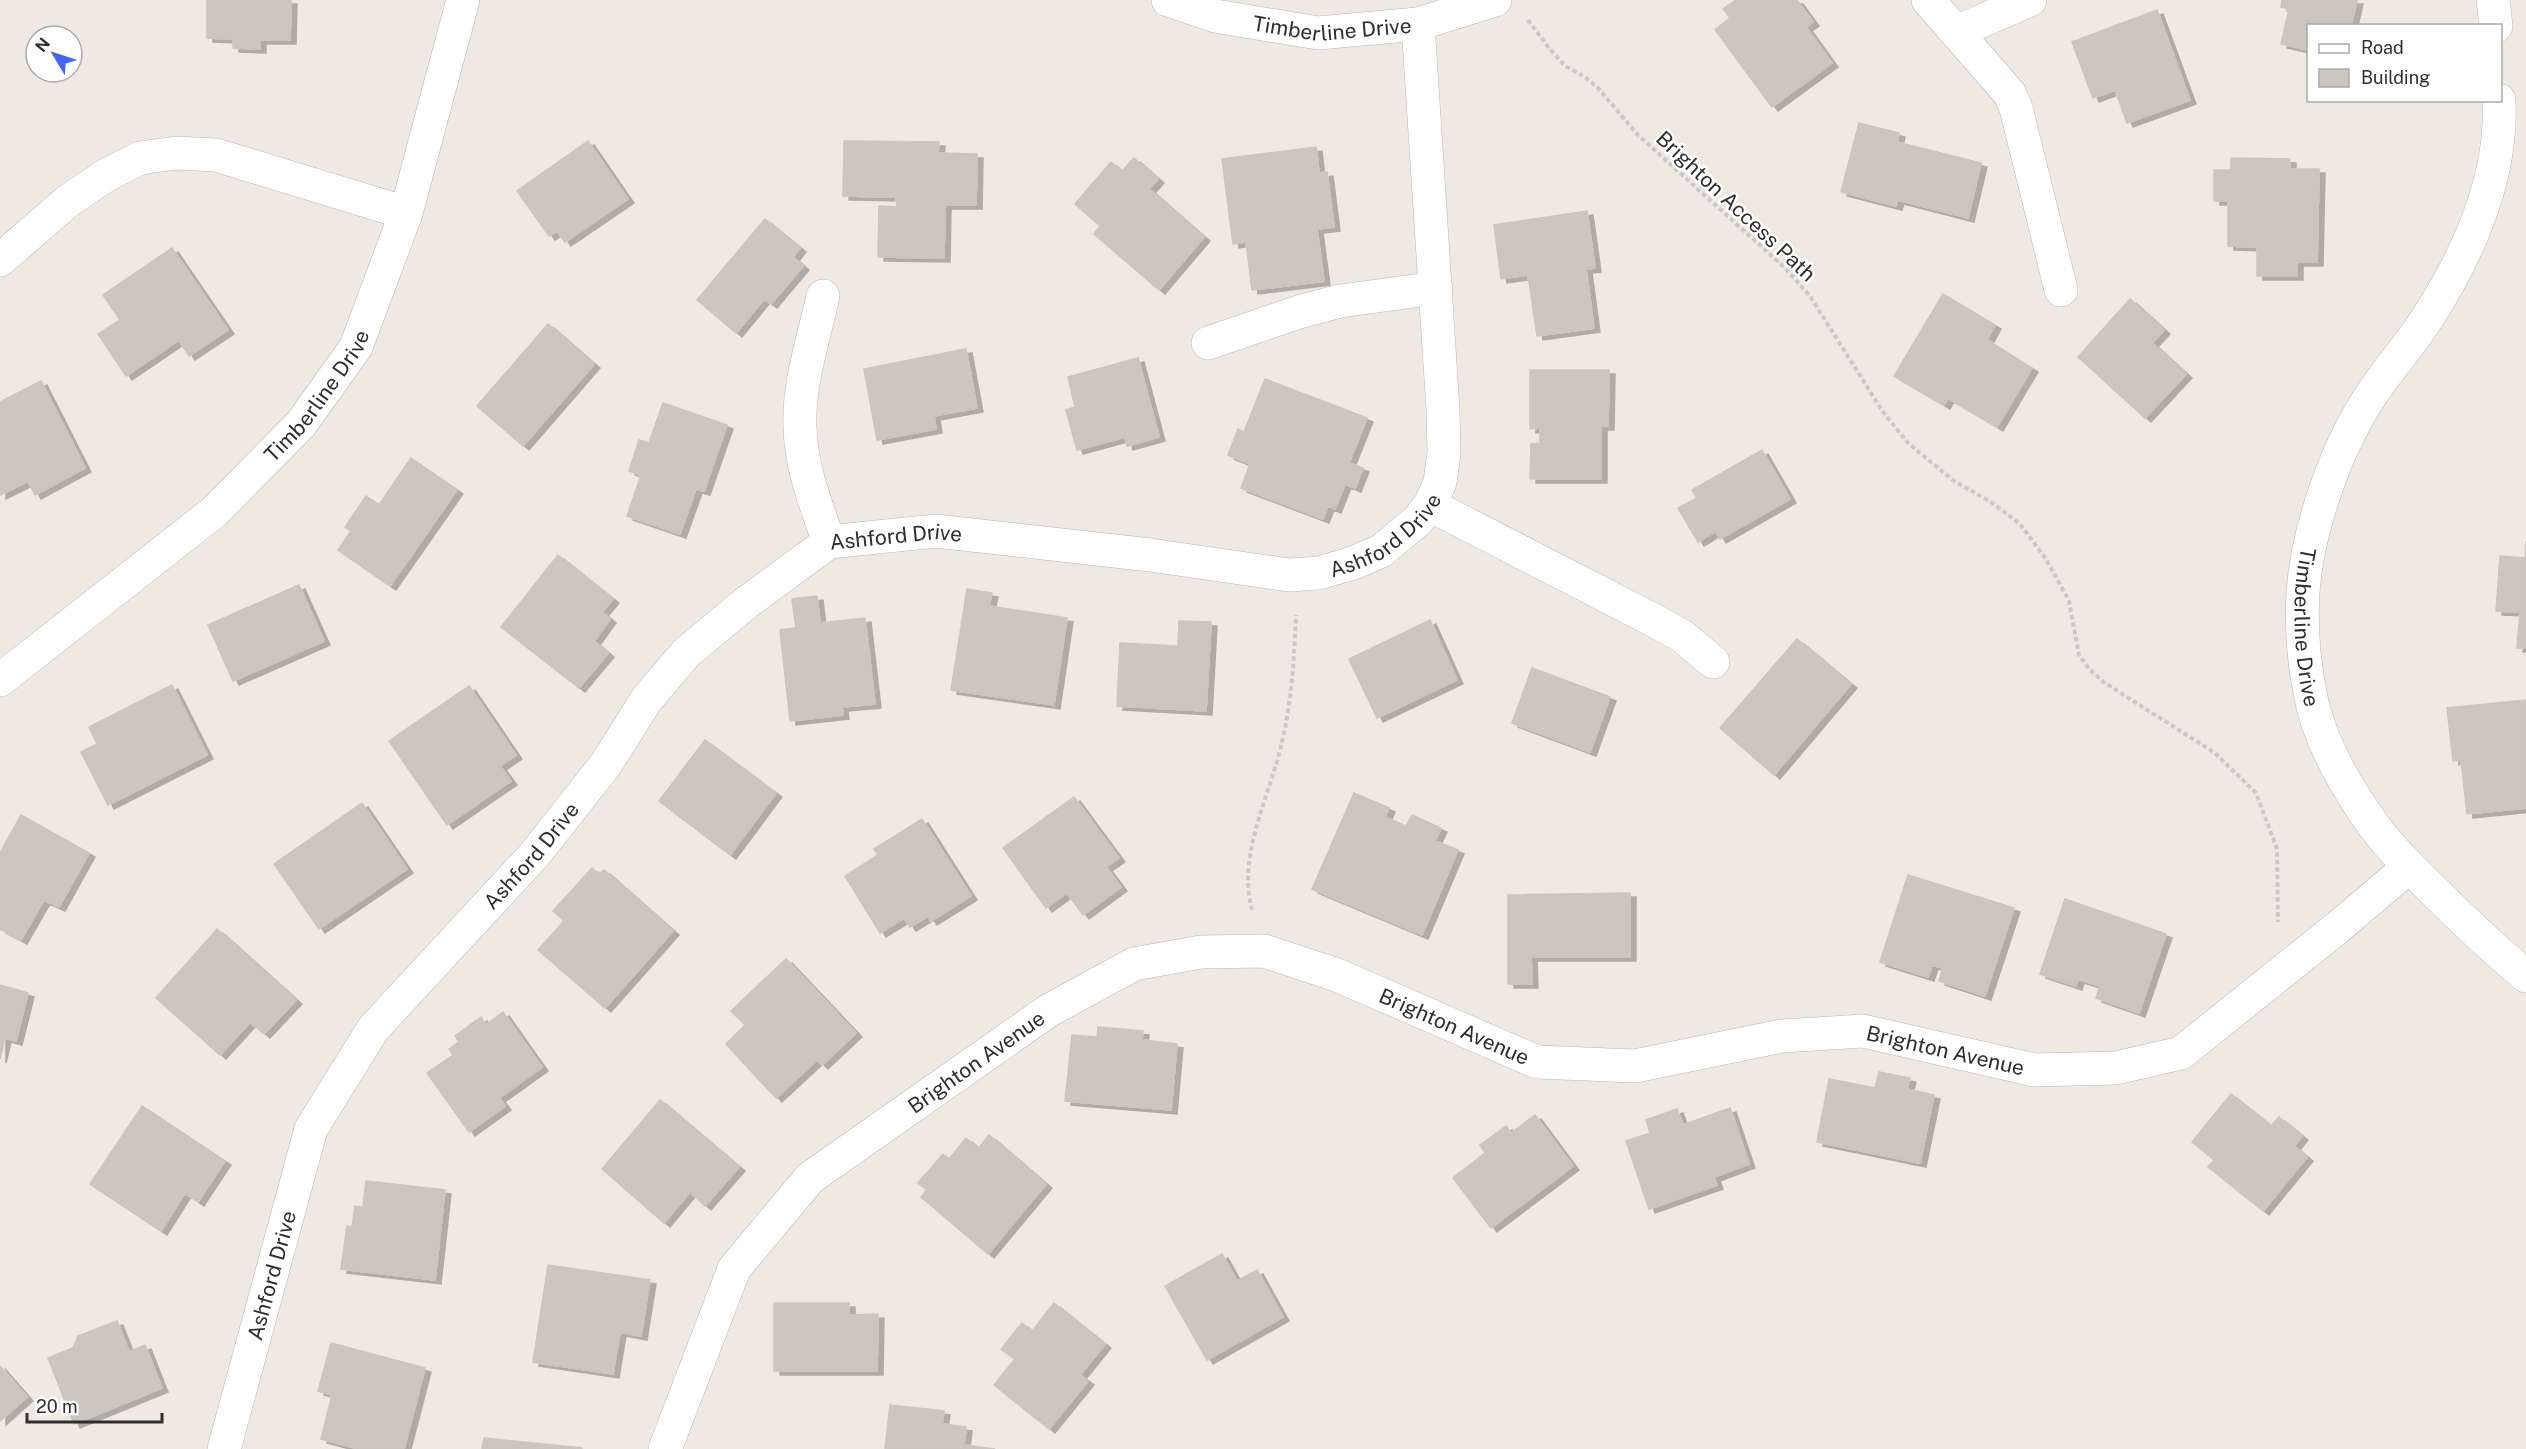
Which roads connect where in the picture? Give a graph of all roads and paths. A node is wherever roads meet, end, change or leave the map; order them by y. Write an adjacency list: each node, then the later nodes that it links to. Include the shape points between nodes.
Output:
1 (463, 0): 12 (street, Timberline Drive)
2 (1168, 0): 8 (street, Timberline Drive, via 1215,16 1318,33)
3 (1495, 0): 8 (street, Timberline Drive)
4 (1928, 0): 10 (street)
5 (2030, 0): 10 (street)
6 (2493, 0): 9 (street)
7 (1528, 19): 25 (path, Brighton Access Path, via 1565,66 1598,88 1637,134 1784,267 1810,296 1883,412 1908,443 1954,481 2020,524 2046,559 2069,601 2079,655 2090,670 2215,753 2256,793 2277,849)
8 (1418, 24): 14 (street, Ashford Drive)
9 (2496, 24)
10 (1956, 32): 15 (street, via 2010,94 2016,108)
11 (2499, 102): 23 (street, Timberline Drive, via 2496,151 2474,228 2454,273 2427,318 2366,402 2344,441 2324,491 2303,592 2310,694 2325,740 2368,818)
12 (406, 213): 13 (street, via 216,155 176,153 140,158 105,176 68,201); 22 (street, Timberline Drive, via 356,347 301,424 214,512)
13 (0, 260)
14 (1436, 288): 17 (street, via 1340,301); 18 (street, Ashford Drive, via 1444,453 1440,482)
15 (2061, 290)
16 (823, 296): 19 (street, via 802,391 800,425 809,487)
17 (1208, 343)
18 (1430, 505): 20 (street, Ashford Drive, via 1381,551 1319,573); 21 (street, via 1657,622 1682,636)
19 (829, 542): 20 (street, Ashford Drive, via 936,531); 27 (street, Ashford Drive, via 686,653 647,699 606,764 535,854 373,1029 311,1129)
20 (1289, 575): 24 (path, via 1297,600 1288,716 1247,876)
21 (1713, 662)
22 (0, 680)
23 (2409, 867): 25 (street, Brighton Avenue); 26 (street, Timberline Drive)
24 (1264, 951): 25 (street, Brighton Avenue, via 1337,975 1537,1062 1635,1066 1782,1036 1863,1031 2034,1070 2116,1068 2181,1053); 28 (street, Brighton Avenue, via 1201,952 1134,964 1048,1011 810,1178 734,1269)
25 (2276, 976)
26 (2526, 976)
27 (224, 1449)
28 (664, 1449)

